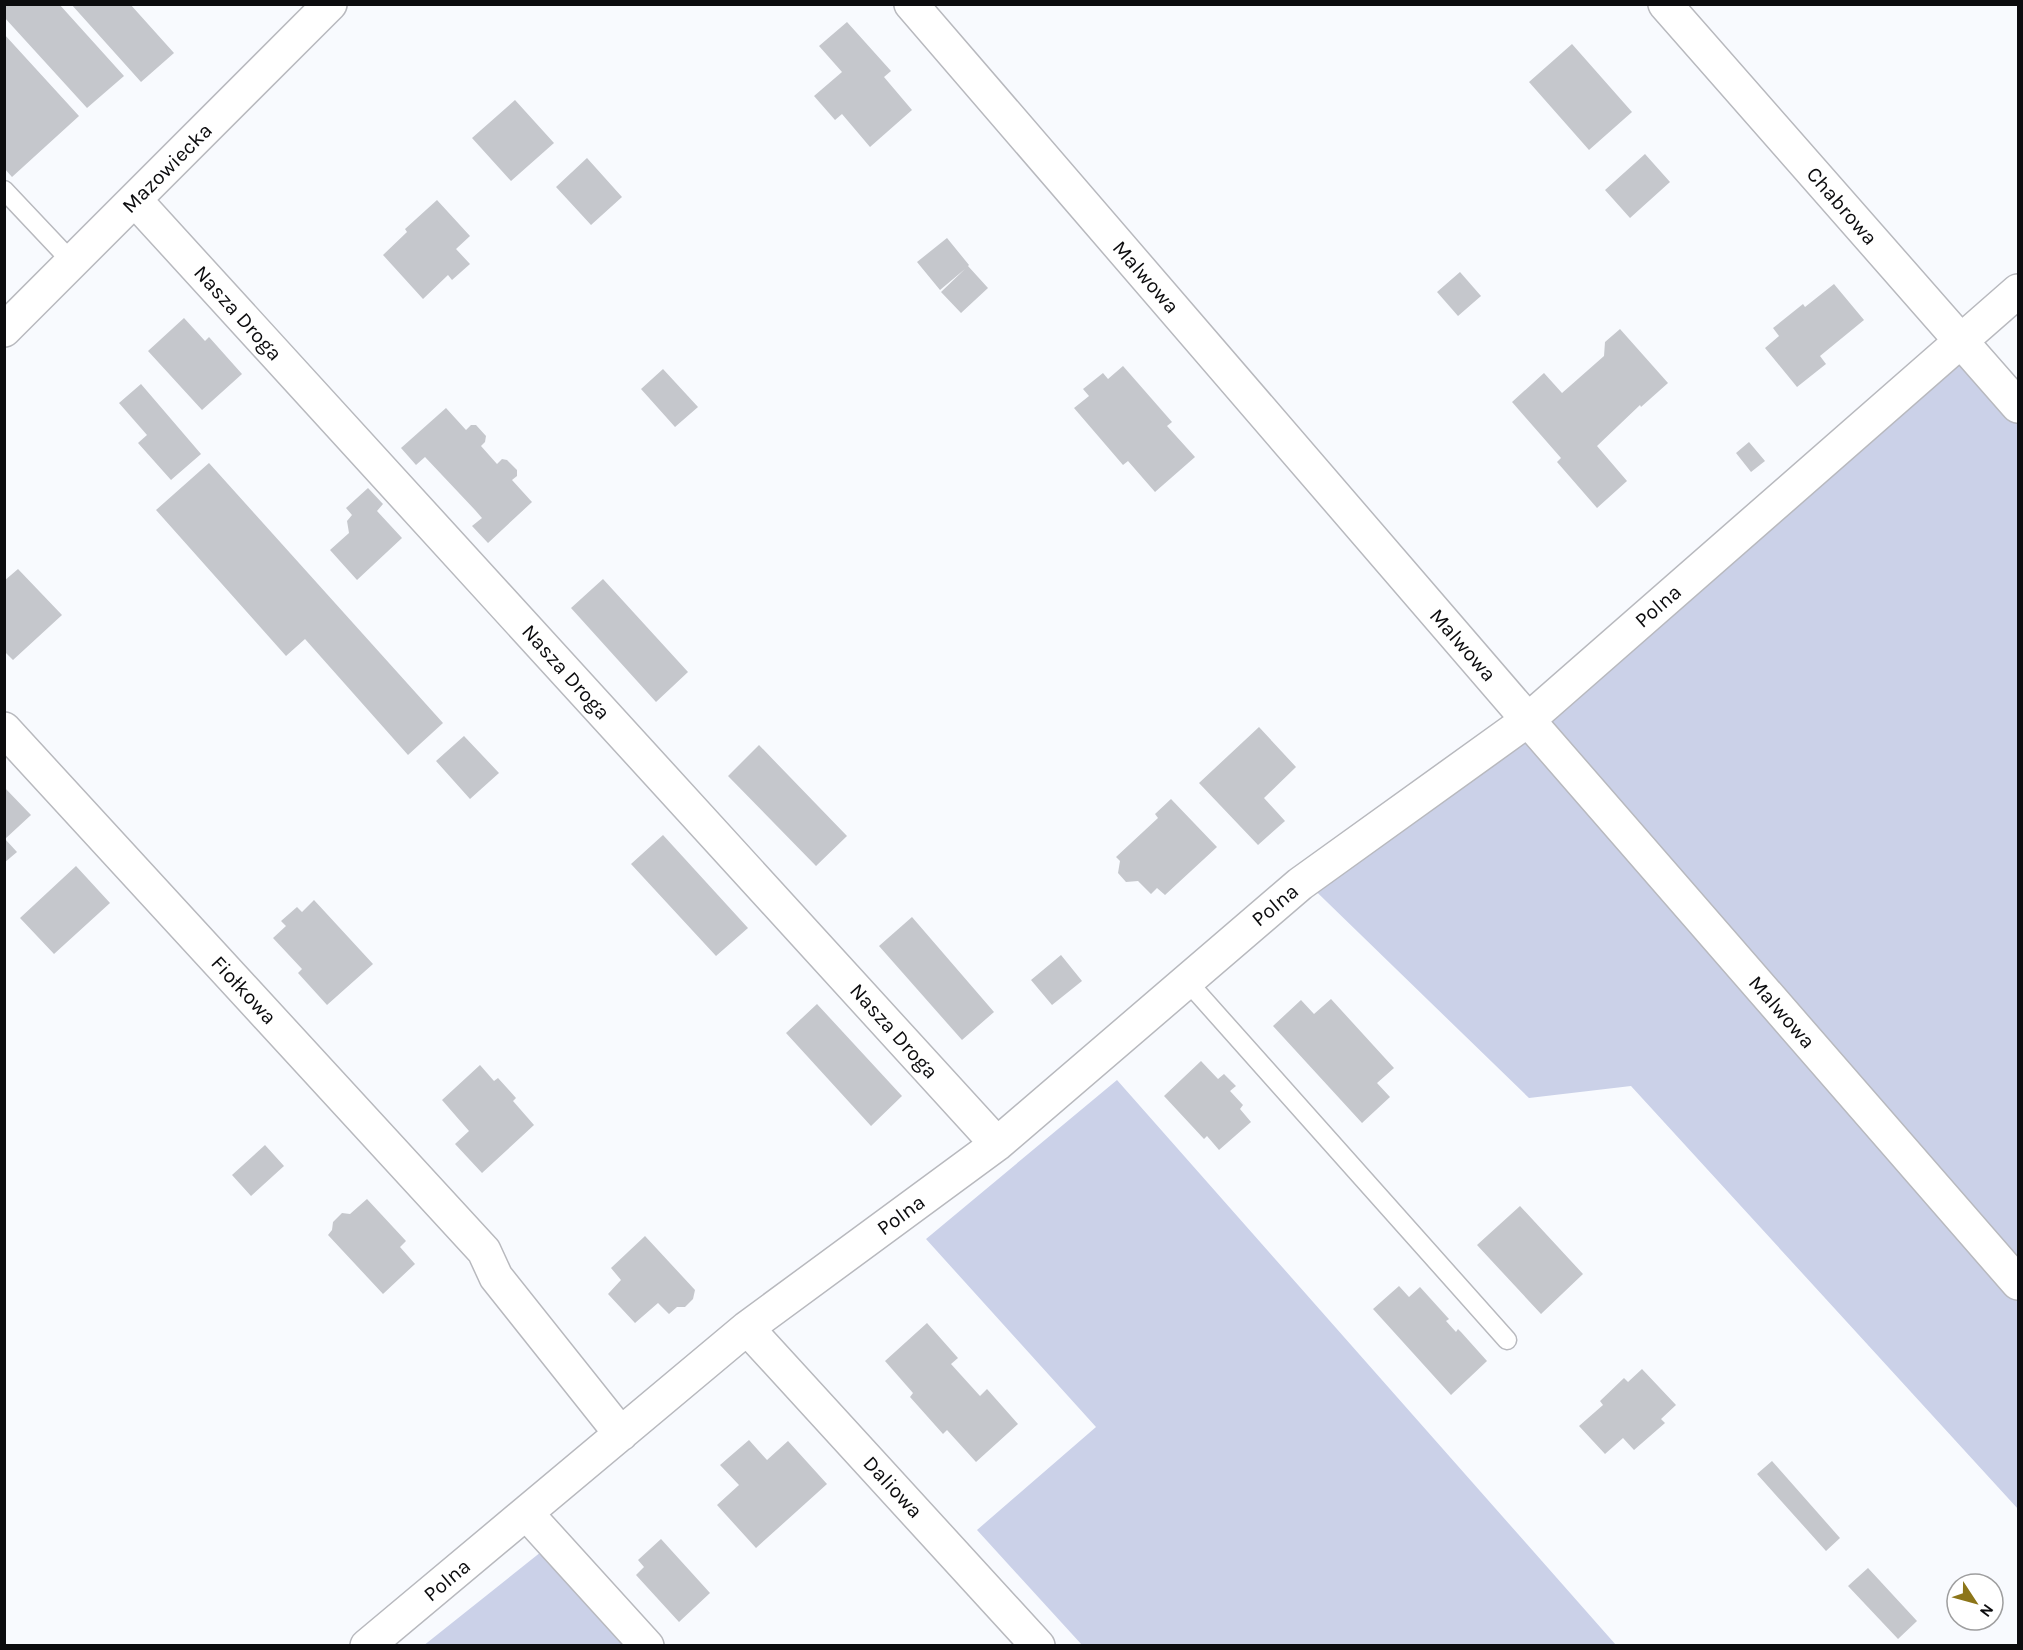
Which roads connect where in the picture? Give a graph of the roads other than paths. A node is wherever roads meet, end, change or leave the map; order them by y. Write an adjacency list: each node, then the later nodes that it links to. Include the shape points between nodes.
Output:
1 (330, 4): 5 (street, Mazowiecka)
2 (911, 4): 11 (street, Malwowa)
3 (1665, 4): 9 (street, Chabrowa)
4 (4, 190): 6 (lane)
5 (135, 200): 6 (street, Mazowiecka); 14 (street, Nasza Droga)
6 (72, 262): 8 (street, Mazowiecka)
7 (2019, 291): 9 (street, Polna)
8 (4, 330)
9 (1961, 341): 10 (street, Chabrowa); 11 (street, Polna)
10 (2019, 406)
11 (1528, 720): 13 (street, Polna, via 1300,884); 15 (street, Malwowa)
12 (4, 729): 18 (street, Fiołkowa, via 484,1251 496,1276)
13 (1187, 981): 14 (street, Polna); 17 (lane)
14 (997, 1144): 16 (street, Polna)
15 (2019, 1283)
16 (747, 1328): 18 (street, Polna); 22 (street, Daliowa)
17 (1507, 1340)
18 (621, 1434): 19 (street, Polna)
19 (527, 1514): 20 (street, Polna); 21 (street)
20 (367, 1646)
21 (647, 1646)
22 (1038, 1646)

